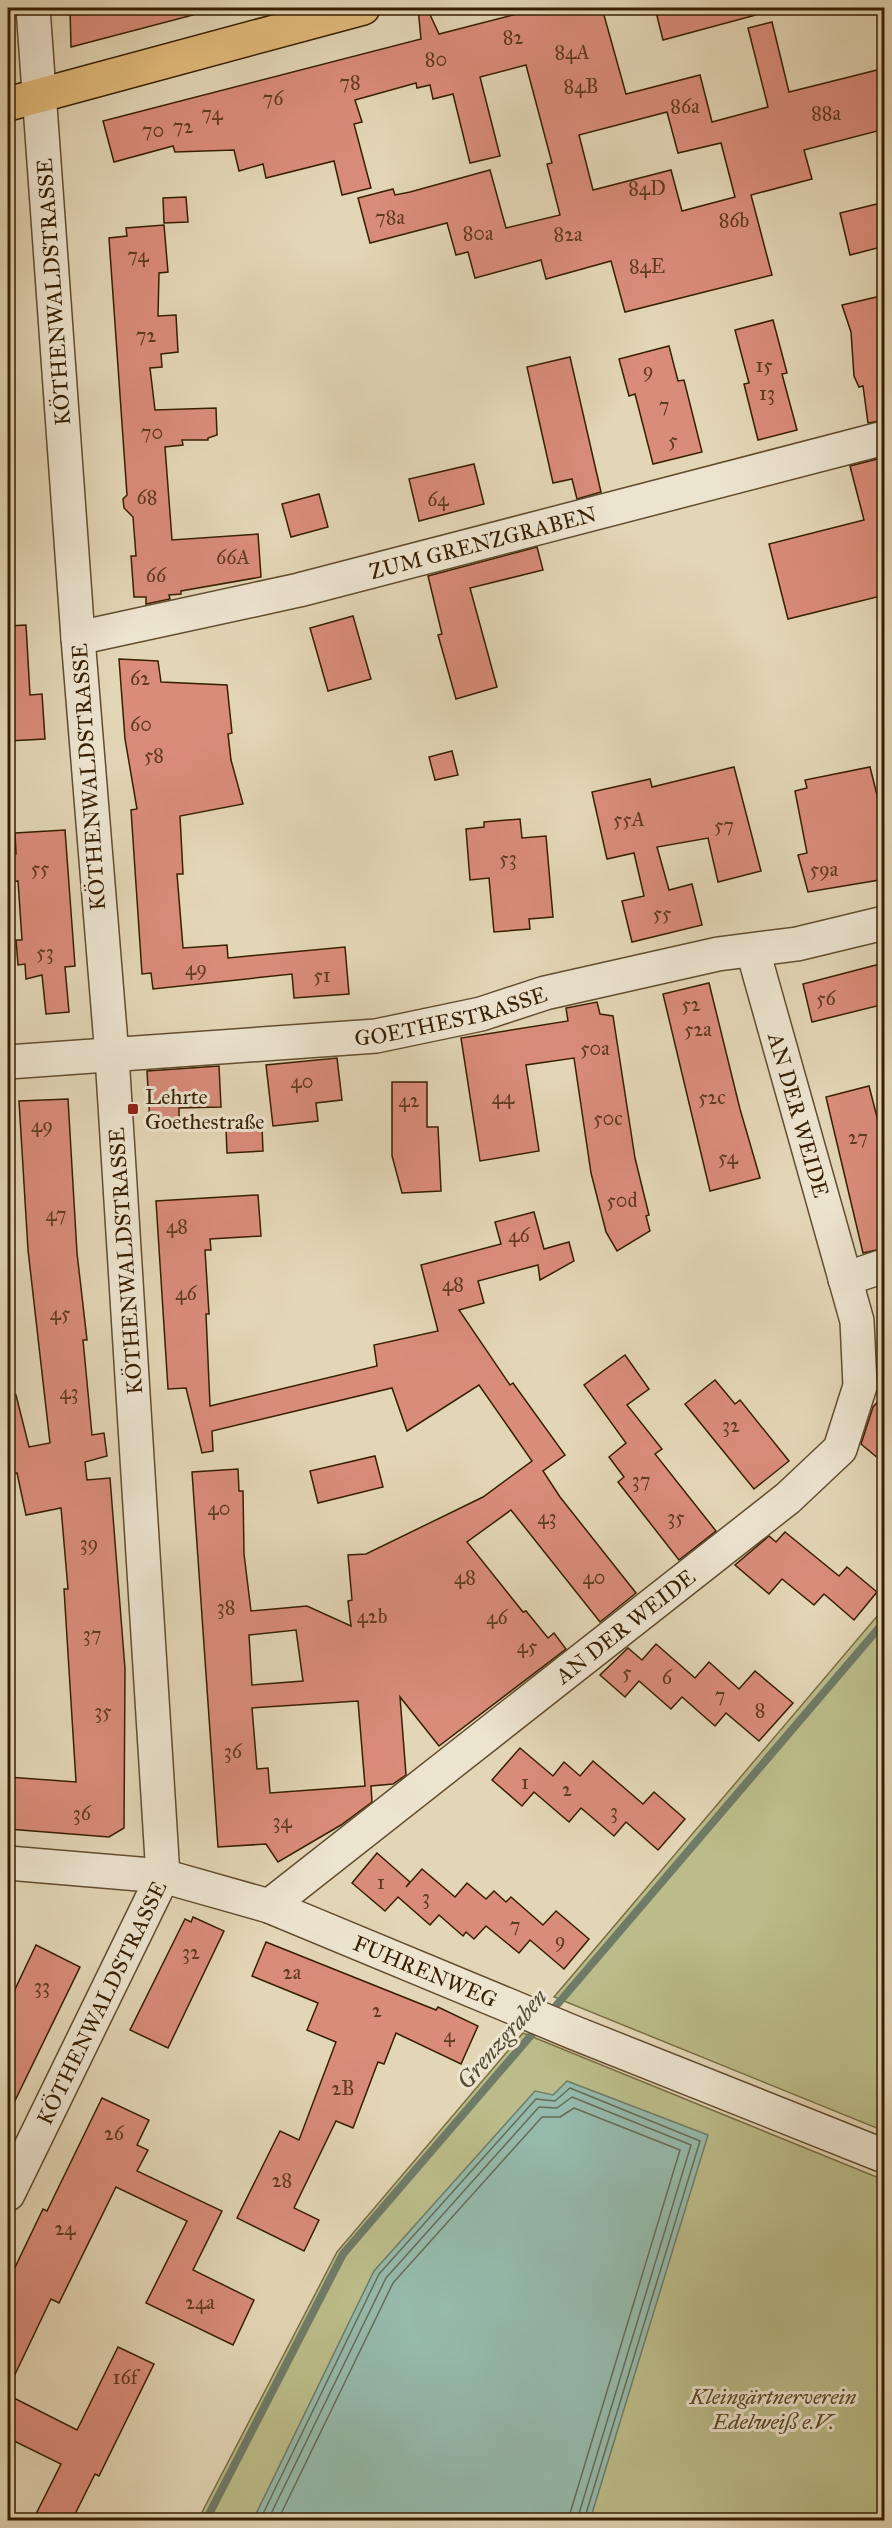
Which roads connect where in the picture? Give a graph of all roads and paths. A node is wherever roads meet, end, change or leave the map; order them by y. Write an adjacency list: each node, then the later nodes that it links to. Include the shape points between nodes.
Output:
1 (33, 8): 3 (street, KÖTHENWALDSTRASSE)
2 (363, 8): 3 (main road)
3 (39, 97): 4 (main road); 6 (street, KÖTHENWALDSTRASSE)
4 (8, 104)
5 (885, 438): 6 (street, ZUM GRENZGRABEN, via 310,587)
6 (78, 638): 9 (street, KÖTHENWALDSTRASSE)
7 (885, 923): 8 (street, GOETHESTRASSE)
8 (753, 951): 9 (street, GOETHESTRASSE, via 718,954 568,987 481,1014 376,1036); 12 (street, AN DER WEIDE)
9 (112, 1056): 10 (street, GOETHESTRASSE); 14 (street, KÖTHENWALDSTRASSE)
10 (8, 1062)
11 (885, 1266): 12 (street)
12 (845, 1279): 15 (street, AN DER WEIDE, via 857,1321 860,1386 840,1449 788,1498)
13 (8, 1863): 14 (street, FUHRENWEG)
14 (163, 1876): 15 (street, FUHRENWEG); 17 (street, KÖTHENWALDSTRASSE)
15 (269, 1906): 16 (street, FUHRENWEG)
16 (885, 2156)
17 (8, 2193)

